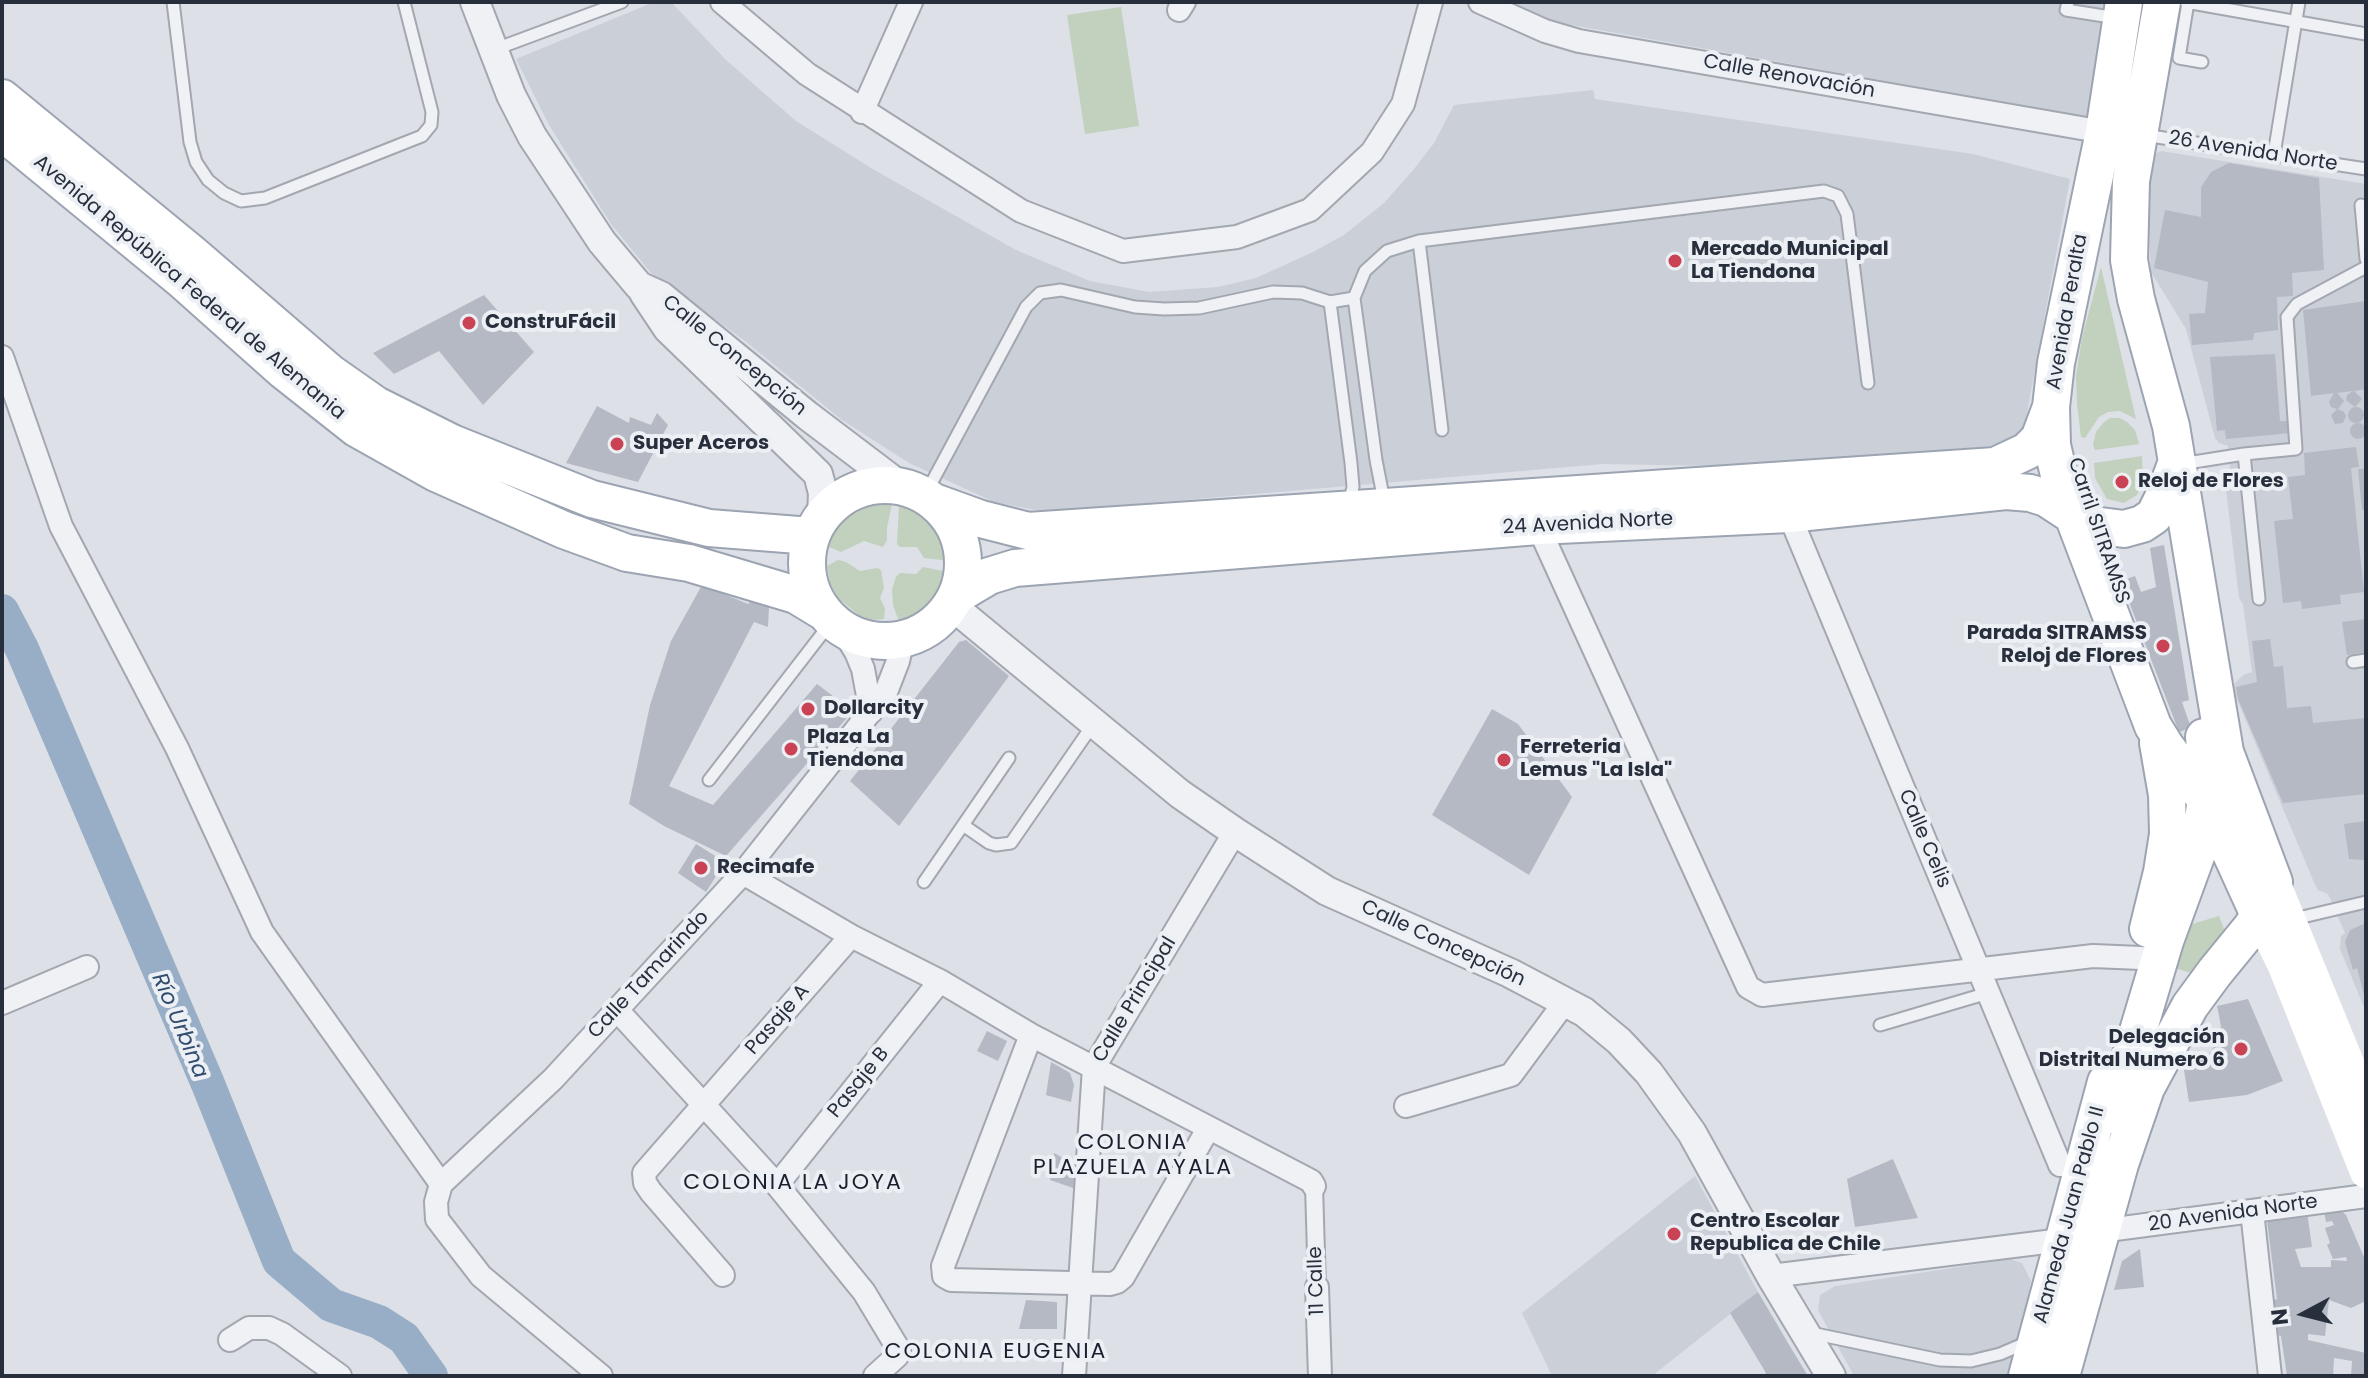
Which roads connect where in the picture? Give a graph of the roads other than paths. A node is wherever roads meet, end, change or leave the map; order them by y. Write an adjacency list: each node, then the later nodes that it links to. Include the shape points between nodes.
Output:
1 (173, 2): 2 (lane, via 196,162 208,180 241,201 265,198 422,136 431,125 432,112)
2 (404, 2)
3 (475, 2): 16 (street, Calle Concepción)
4 (622, 2): 16 (lane)
5 (722, 2): 19 (street, via 807,74)
6 (911, 2): 19 (street)
7 (1431, 2): 19 (street, via 1403,104 1372,152 1310,210 1237,237 1123,251 1021,211)
8 (1480, 2): 21 (street, Calle Renovación, via 1579,41)
9 (2068, 2): 13 (lane, via 2066,10)
10 (2162, 2): 21 (main road, Avenida Peralta)
11 (2187, 2): 14 (lane); 17 (lane, via 2179,58)
12 (2299, 2): 14 (lane)
13 (2129, 8): 21 (main road, Avenida Peralta)
14 (2295, 21): 15 (lane); 22 (lane)
15 (2366, 34)
16 (493, 50): 28 (street, Calle Concepción, via 532,136 602,242)
17 (2202, 62)
18 (2, 98): 42 (main road, Avenida República Federal de Alemania, via 329,372 376,405 452,443 592,499 709,528)
19 (862, 112)
20 (2, 132): 46 (main road, Avenida República Federal de Alemania, via 356,428 436,473 564,530 627,553 689,563 796,595)
21 (2121, 133): 22 (lane, 26 Avenida Norte); 33 (main road, Avenida Peralta, via 2064,319); 36 (main road, Avenida Peralta, via 2131,181 2129,260 2171,426); 41 (main road, Carril SITRAMSS, via 2065,377 2063,408)
22 (2274, 154): 23 (lane, 26 Avenida Norte)
23 (2366, 169)
24 (2361, 205): 26 (lane)
25 (1419, 241): 29 (lane, via 1387,251 1365,271); 32 (lane, via 1824,191 1838,196 1847,214); 34 (lane)
26 (2366, 259)
27 (2366, 267): 35 (lane, via 2297,304 2287,317 2296,449)
28 (639, 286): 37 (street, Calle Concepción, via 661,296 808,416); 42 (street, via 668,329 818,474 823,493)
29 (1354, 298): 30 (lane); 38 (lane)
30 (1330, 302): 37 (lane, via 1302,293 1273,292 1199,308 1164,309 1061,290 1040,293 1026,307); 39 (lane, via 1351,463)
31 (2, 357): 81 (street, via 61,526 177,748 262,932)
32 (1868, 383)
33 (2051, 407): 38 (main road, 24 Avenida Norte, via 2039,439 1995,466); 41 (main road, Avenida Peralta, via 2061,484)
34 (1442, 430)
35 (2244, 454): 36 (lane); 44 (lane)
36 (2173, 474): 41 (main road, 24 Avenida Norte, via 2154,516 2142,524 2124,529); 54 (main road, Carril SITRAMSS, via 2209,778); 59 (main road, Avenida Peralta, via 2225,752)
37 (919, 494): 39 (main road, 24 Avenida Norte, via 1028,531); 42 (main road, via 885,484 861,488 840,499); 45 (main road, via 950,519 960,541 963,564)
38 (1385, 506): 39 (main road, 24 Avenida Norte)
39 (1348, 510)
40 (1789, 514): 41 (main road, 24 Avenida Norte, via 2006,491 2046,498); 43 (main road, 24 Avenida Norte); 66 (street, Calle Celis)
41 (2084, 521): 50 (main road, Avenida Peralta); 52 (main road, Carril SITRAMSS)
42 (817, 525): 46 (main road, via 806,559 807,576 816,601)
43 (1538, 526): 45 (main road, 24 Avenida Norte, via 1015,568 989,576); 66 (street, via 1748,987 1762,995)
44 (2259, 599)
45 (954, 600): 47 (main road, via 933,624); 49 (street, Calle Concepción)
46 (832, 620): 47 (main road, via 871,640); 48 (street, via 856,652); 53 (lane)
47 (903, 639): 48 (street, Calle Tamarindo, via 886,692)
48 (871, 712): 57 (street, Calle Tamarindo)
49 (1094, 722): 55 (lane, via 1011,843 989,843); 56 (street, Calle Concepción)
50 (2153, 726): 52 (main road, Avenida Peralta); 64 (main road, Alameda Juan Pablo II, via 2167,795 2167,847)
51 (1009, 758): 55 (lane)
52 (2178, 763): 54 (main road, Avenida Peralta); 62 (main road, Carril SITRAMSS, via 2185,837)
53 (709, 780)
54 (2207, 801): 61 (main road, Avenida Peralta); 62 (main road, Carril SITRAMSS, via 2199,848)
55 (963, 825): 58 (lane)
56 (1235, 832): 69 (street, Calle Concepción, via 1327,891); 74 (street, Calle Principal)
57 (743, 873): 63 (street); 71 (street, Calle Tamarindo)
58 (924, 882)
59 (2274, 882): 61 (main road, Alameda Juan Pablo II)
60 (2366, 902): 61 (lane)
61 (2274, 918): 77 (main road); 80 (main road, via 2284,966); 86 (main road, Alameda Juan Pablo II, via 2245,937 2198,994 2165,1048 2136,1111)
62 (2170, 924): 102 (main road, Carril SITRAMSS)
63 (851, 936): 67 (street); 75 (street, Pasaje A)
64 (2141, 958): 66 (street, via 2093,956); 87 (main road, Alameda Juan Pablo II)
65 (87, 967): 70 (street)
66 (1979, 971): 68 (street, Calle Celis)
67 (940, 981): 73 (street); 82 (street, Pasaje B)
68 (1988, 993): 72 (lane); 79 (street, Calle Celis)
69 (1565, 1002): 76 (street, via 1511,1075); 89 (street, Calle Concepción, via 1619,1041 1649,1073 1692,1133)
70 (2, 1003)
71 (617, 1010): 75 (street); 81 (street, Calle Tamarindo, via 553,1079)
72 (1880, 1025)
73 (1031, 1035): 74 (street); 90 (street, via 943,1266 944,1276)
74 (1094, 1067): 78 (street); 90 (street, Calle Principal)
75 (705, 1105): 82 (street); 88 (street, Pasaje A, via 644,1173 645,1183)
76 (1406, 1106)
77 (2366, 1107)
78 (1208, 1129): 83 (street); 90 (street, via 1123,1277 1110,1284)
79 (2060, 1165)
80 (2366, 1172)
81 (441, 1184): 96 (street, via 437,1219 481,1276)
82 (777, 1185): 97 (street, via 864,1292 899,1350)
83 (1314, 1186): 91 (street, 11 Calle)
84 (2366, 1196): 85 (street, 20 Avenida Norte)
85 (2252, 1211): 86 (street, 20 Avenida Norte); 104 (street)
86 (2100, 1231): 103 (main road, Alameda Juan Pablo II)
87 (2062, 1240): 89 (street); 93 (main road, Alameda Juan Pablo II)
88 (723, 1275)
89 (1771, 1276): 92 (street, Calle Concepción)
90 (1080, 1282): 98 (street, Calle Principal)
91 (1317, 1287): 99 (street, 11 Calle)
92 (1805, 1332): 93 (lane, via 1940,1360 1971,1361); 100 (street, Calle Concepción)
93 (2036, 1338): 101 (main road, Alameda Juan Pablo II)
94 (230, 1340): 95 (street, via 249,1328 269,1328)
95 (340, 1376)
96 (601, 1376)
97 (875, 1376)
98 (1074, 1376)
99 (1320, 1376)
100 (1831, 1376)
101 (2027, 1376)
102 (2041, 1376)
103 (2061, 1376)
104 (2270, 1376)

